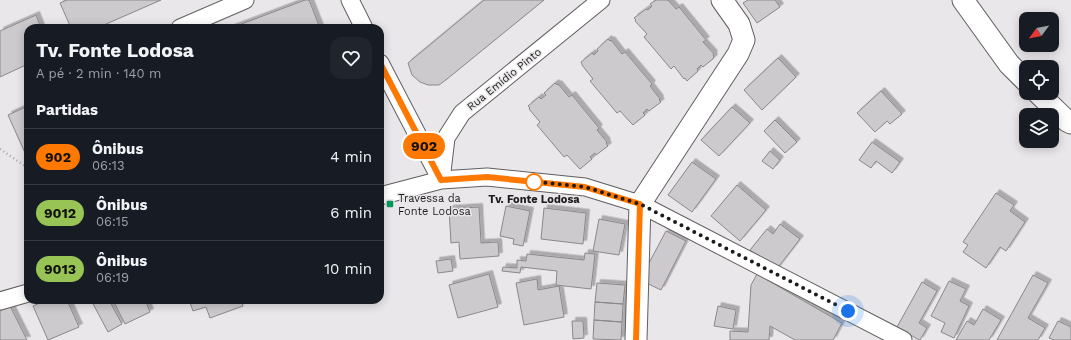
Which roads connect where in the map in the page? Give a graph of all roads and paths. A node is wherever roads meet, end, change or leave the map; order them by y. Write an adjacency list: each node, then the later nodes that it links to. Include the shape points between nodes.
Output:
1 (246, 0): 6 (street)
2 (350, 0): 7 (street)
3 (602, 0): 14 (street, Rua Emídio Pinto, via 462,113 446,138)
4 (722, 0): 16 (street, via 739,24 744,40 738,54)
5 (963, 0): 9 (street)
6 (189, 24)
7 (362, 24)
8 (384, 71): 14 (street)
9 (1019, 74)
10 (1045, 100): 11 (street)
11 (1071, 123)
12 (0, 149): 13 (path)
13 (24, 165)
14 (441, 180): 15 (street); 16 (street, via 487,177 585,187)
15 (384, 195)
16 (640, 204): 19 (street); 20 (street)
17 (24, 294): 18 (street)
18 (0, 301)
19 (636, 340)
20 (903, 340)

